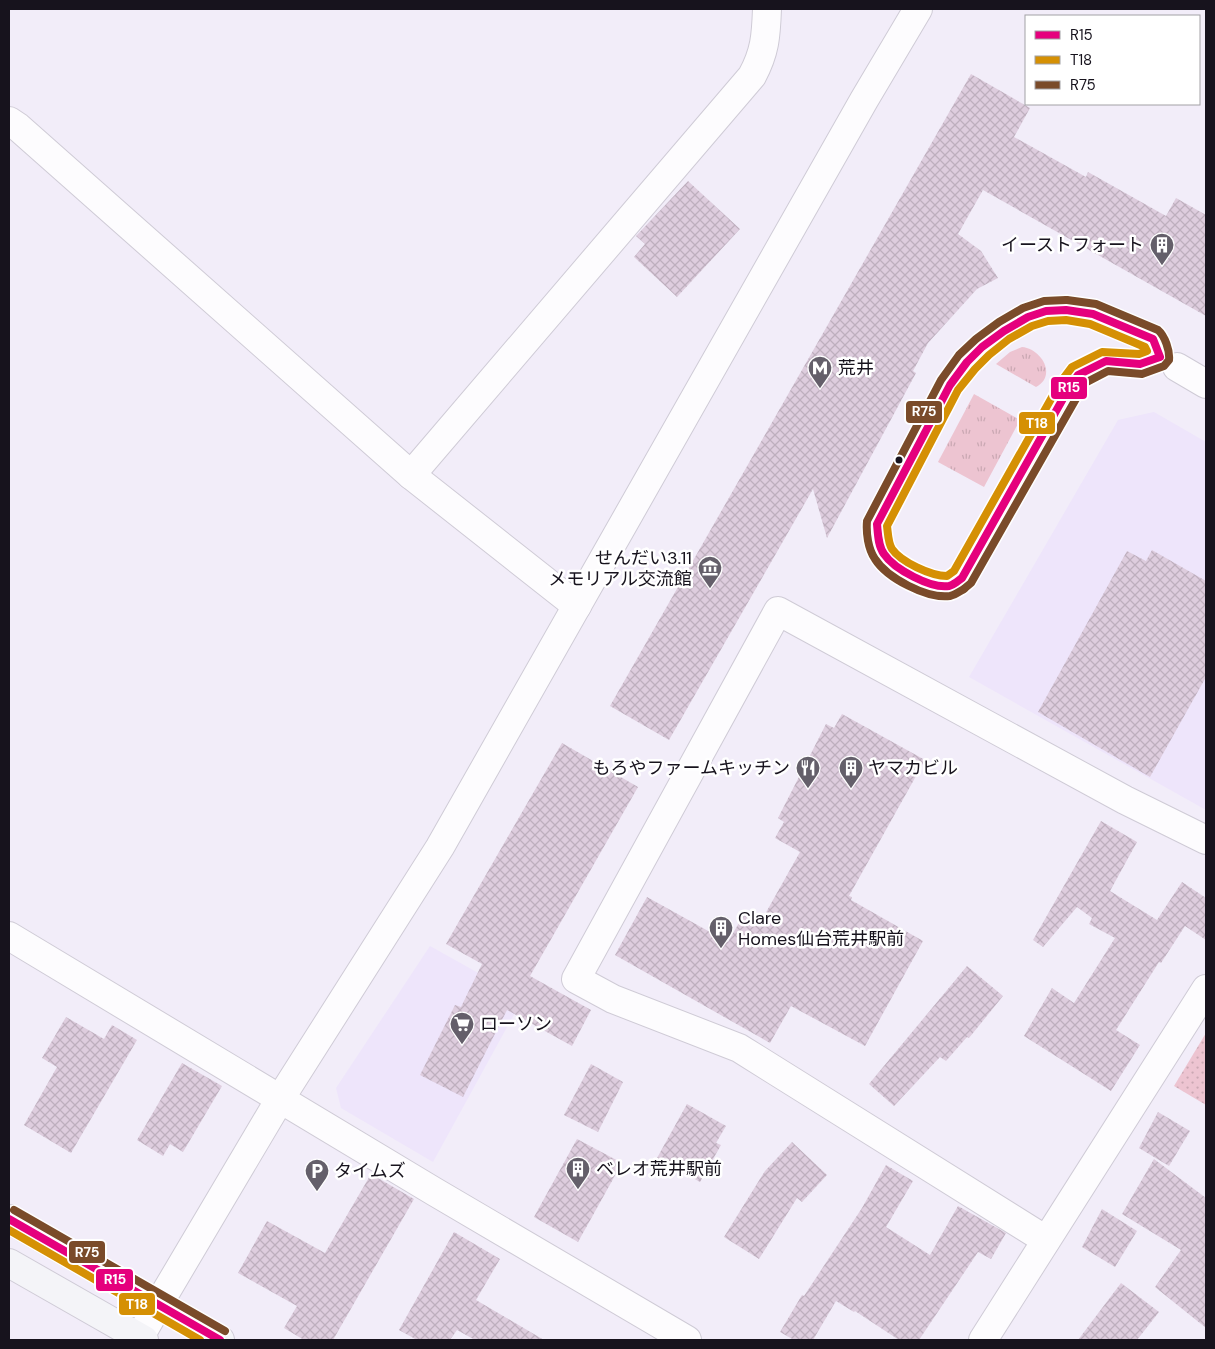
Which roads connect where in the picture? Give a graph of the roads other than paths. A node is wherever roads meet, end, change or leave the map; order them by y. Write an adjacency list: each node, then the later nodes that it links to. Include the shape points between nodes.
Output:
1 (767, 9): 6 (street, via 761,59 752,76)
2 (918, 9): 7 (street)
3 (9, 122): 6 (street)
4 (1177, 367): 5 (street)
5 (1206, 384)
6 (411, 476): 7 (street)
7 (577, 606): 11 (street, via 440,847)
8 (1206, 840): 13 (street, via 1125,800 778,611 576,979 613,999 739,1048)
9 (9, 936): 11 (street)
10 (1206, 989): 13 (street)
11 (280, 1099): 15 (street); 18 (street)
12 (9, 1219): 15 (main road)
13 (1046, 1240): 19 (street)
14 (9, 1263): 16 (main road)
15 (158, 1306): 16 (street); 17 (main road)
16 (140, 1339)
17 (220, 1340)
18 (687, 1340)
19 (983, 1340)

